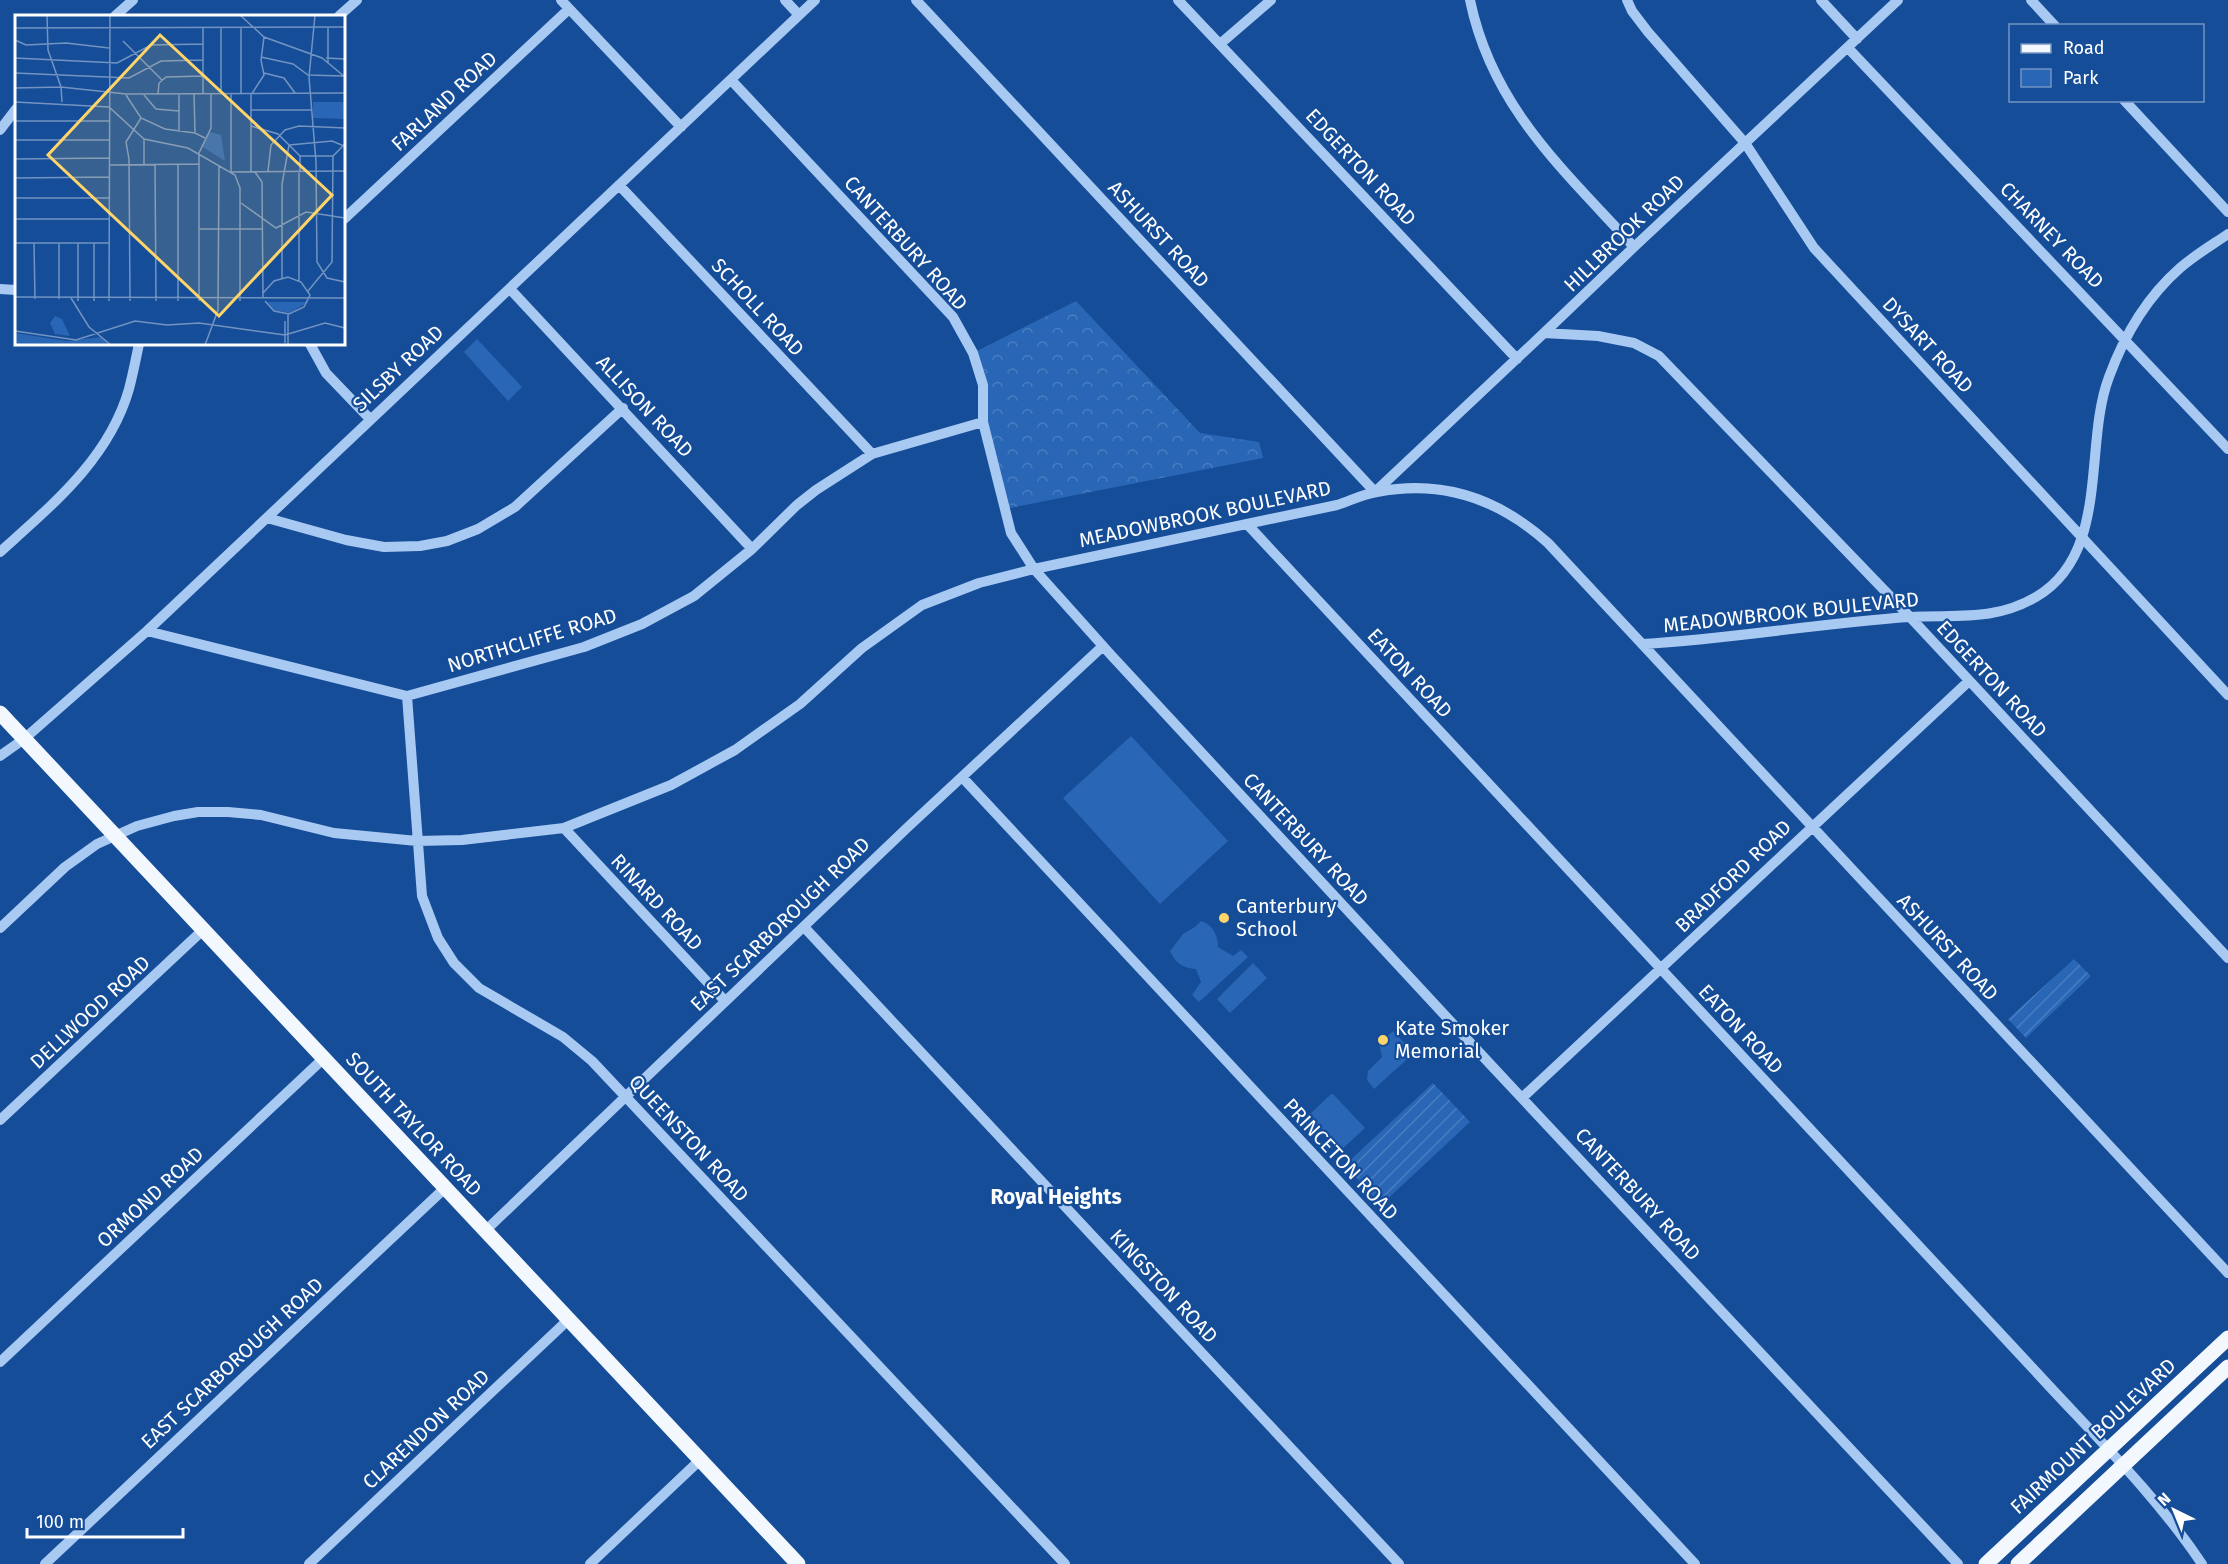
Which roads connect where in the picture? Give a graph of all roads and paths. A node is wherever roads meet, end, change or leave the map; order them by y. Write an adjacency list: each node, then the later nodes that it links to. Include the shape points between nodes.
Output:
1 (133, 0): 15 (street)
2 (357, 0): 16 (street)
3 (561, 0): 14 (street)
4 (785, 0): 17 (street)
5 (815, 0): 17 (street, SILSBY ROAD)
6 (916, 0): 46 (street, ASHURST ROAD)
7 (1178, 0): 20 (street, EDGERTON ROAD)
8 (1271, 0): 20 (street)
9 (1470, 0): 32 (street, via 1489,62 1533,136)
10 (1627, 0): 27 (street, DYSART ROAD, via 1648,32)
11 (1821, 0): 19 (street)
12 (1898, 0): 19 (street, HILLBROOK ROAD)
13 (2031, 0): 18 (street)
14 (569, 9): 25 (street); 30 (street, FARLAND ROAD)
15 (116, 15)
16 (340, 15)
17 (799, 15): 22 (street, SILSBY ROAD)
18 (2053, 24)
19 (1857, 39): 21 (street, HILLBROOK ROAD)
20 (1220, 44): 40 (street, EDGERTON ROAD)
21 (1848, 48): 27 (street, HILLBROOK ROAD); 37 (street, CHARNEY ROAD)
22 (732, 81): 25 (street, SILSBY ROAD); 43 (street, CANTERBURY ROAD, via 953,317 973,353 983,385)
23 (2126, 102): 29 (street)
24 (15, 110): 26 (street)
25 (681, 127): 28 (street, SILSBY ROAD)
26 (0, 130)
27 (1745, 143): 32 (street, HILLBROOK ROAD); 49 (street, DYSART ROAD, via 1814,248)
28 (619, 185): 34 (street, SILSBY ROAD); 45 (street, SCHOLL ROAD)
29 (2228, 212)
30 (345, 218)
31 (2228, 234): 37 (street, MEADOWBROOK BOULEVARD, via 2162,285)
32 (1634, 246): 36 (street, HILLBROOK ROAD)
33 (0, 289): 35 (street)
34 (510, 289): 41 (street, ALLISON ROAD); 42 (street, SILSBY ROAD)
35 (15, 290)
36 (1544, 333): 40 (street, HILLBROOK ROAD); 53 (street, EDGERTON ROAD, via 1634,343 1659,356)
37 (2126, 340): 44 (street, CHARNEY ROAD); 49 (street, MEADOWBROOK BOULEVARD, via 2108,378 2102,405)
38 (139, 345): 51 (street, via 129,389 115,425 95,459 62,496)
39 (311, 345): 42 (street, via 326,373)
40 (1517, 359): 46 (street, HILLBROOK ROAD)
41 (623, 408): 47 (street, via 515,507 478,529 447,541 384,547); 50 (street, ALLISON ROAD)
42 (370, 419): 47 (street, SILSBY ROAD)
43 (983, 423): 45 (street, NORTHCLIFFE ROAD); 52 (street, CANTERBURY ROAD, via 1011,533)
44 (2228, 449)
45 (872, 454): 50 (street, NORTHCLIFFE ROAD, via 797,505)
46 (1375, 492): 48 (street, MEADOWBROOK BOULEVARD, via 1337,505); 55 (street, MEADOWBROOK BOULEVARD, via 1422,488 1456,492 1517,517 1548,543)
47 (267, 518): 54 (street, SILSBY ROAD)
48 (1247, 524): 52 (street, MEADOWBROOK BOULEVARD); 72 (street, EATON ROAD)
49 (2082, 538): 53 (street, MEADOWBROOK BOULEVARD, via 2059,579 2027,601 1982,616); 58 (street, DYSART ROAD)
50 (753, 549): 59 (street, NORTHCLIFFE ROAD, via 694,596 642,624 584,647)
51 (0, 552)
52 (1034, 569): 56 (street, CANTERBURY ROAD); 65 (street, MEADOWBROOK BOULEVARD, via 922,605 862,648 800,704 735,750 672,785)
53 (1910, 617): 55 (street, MEADOWBROOK BOULEVARD); 57 (street, EDGERTON ROAD)
54 (147, 631): 59 (street, NORTHCLIFFE ROAD); 61 (street, SILSBY ROAD)
55 (1643, 644): 64 (street, ASHURST ROAD)
56 (1103, 646): 63 (street, EAST SCARBOROUGH ROAD); 76 (street, CANTERBURY ROAD)
57 (1969, 681): 64 (street, BRADFORD ROAD); 71 (street, EDGERTON ROAD)
58 (2228, 695)
59 (407, 696): 67 (street, QUEENSTON ROAD)
60 (0, 713): 61 (main road, SOUTH TAYLOR ROAD)
61 (24, 739): 62 (street, SILSBY ROAD); 66 (main road, SOUTH TAYLOR ROAD)
62 (0, 756)
63 (962, 777): 68 (street, EAST SCARBOROUGH ROAD); 94 (street, PRINCETON ROAD)
64 (1811, 827): 72 (street, BRADFORD ROAD); 80 (street, ASHURST ROAD)
65 (564, 828): 67 (street, MEADOWBROOK BOULEVARD); 73 (street, RINARD ROAD)
66 (115, 835): 67 (street, MEADOWBROOK BOULEVARD, via 174,816 228,812 261,815 334,833); 69 (street, MEADOWBROOK BOULEVARD, via 65,867); 70 (main road, SOUTH TAYLOR ROAD)
67 (417, 841): 75 (street, QUEENSTON ROAD, via 422,896 438,938 454,963 479,988 563,1037)
68 (804, 927): 73 (street, EAST SCARBOROUGH ROAD); 93 (street, KINGSTON ROAD)
69 (0, 928)
70 (204, 929): 74 (main road, SOUTH TAYLOR ROAD); 77 (street, DELLWOOD ROAD)
71 (2228, 958)
72 (1660, 970): 76 (street, BRADFORD ROAD); 85 (street, EATON ROAD)
73 (725, 1001): 75 (street, EAST SCARBOROUGH ROAD)
74 (324, 1058): 78 (main road, SOUTH TAYLOR ROAD); 83 (street, ORMOND ROAD)
75 (625, 1095): 79 (street, EAST SCARBOROUGH ROAD); 92 (street, QUEENSTON ROAD)
76 (1523, 1097): 95 (street, CANTERBURY ROAD)
77 (0, 1120)
78 (445, 1188): 79 (main road, SOUTH TAYLOR ROAD); 88 (street, EAST SCARBOROUGH ROAD)
79 (484, 1231): 81 (main road, SOUTH TAYLOR ROAD)
80 (2228, 1273)
81 (568, 1320): 86 (main road, SOUTH TAYLOR ROAD); 89 (street, CLARENDON ROAD)
82 (2228, 1338): 85 (main road, FAIRMOUNT BOULEVARD)
83 (0, 1362)
84 (2228, 1367): 87 (main road)
85 (2108, 1450): 87 (street, EATON ROAD); 96 (main road, FAIRMOUNT BOULEVARD)
86 (700, 1460): 90 (street); 91 (main road, SOUTH TAYLOR ROAD)
87 (2122, 1466): 97 (main road); 98 (street, EATON ROAD, via 2184,1537)
88 (45, 1564)
89 (309, 1564)
90 (590, 1564)
91 (798, 1564)
92 (1065, 1564)
93 (1399, 1564)
94 (1695, 1564)
95 (1958, 1564)
96 (1986, 1564)
97 (2018, 1564)
98 (2202, 1564)

